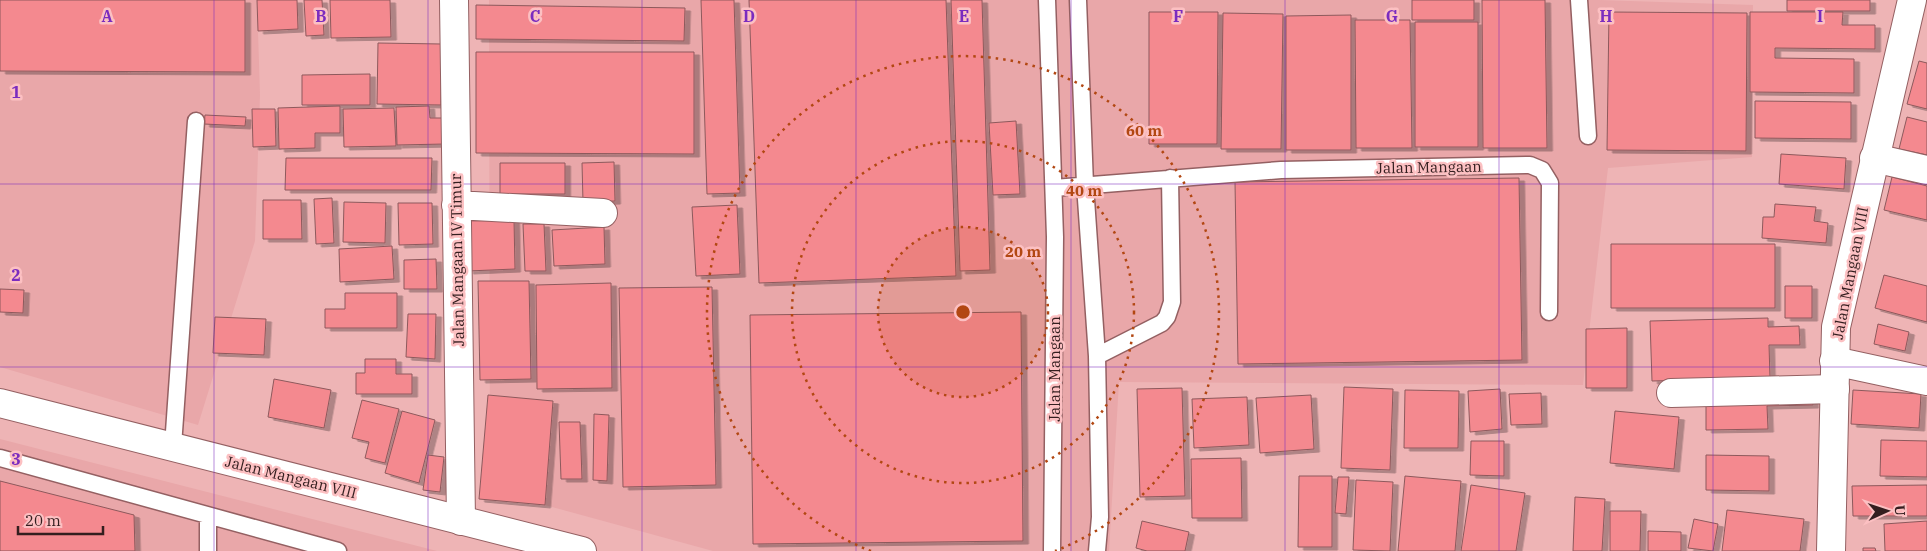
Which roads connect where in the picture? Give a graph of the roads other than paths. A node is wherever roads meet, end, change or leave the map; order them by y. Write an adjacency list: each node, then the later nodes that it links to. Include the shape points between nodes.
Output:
1 (454, 0): 13 (street, Jalan Mangaan IV Timur)
2 (1047, 0): 12 (lane, Jalan Mangaan)
3 (1078, 0): 11 (lane)
4 (1579, 0): 7 (lane)
5 (1912, 0): 8 (street, Jalan Mangaan VIII)
6 (196, 121): 22 (lane)
7 (1588, 136)
8 (1874, 158): 9 (street); 17 (street, Jalan Mangaan VIII, via 1836,327)
9 (1927, 170)
10 (1170, 178): 11 (lane, Jalan Mangaan); 15 (lane, Jalan Mangaan, via 1281,170 1530,165 1542,170 1550,183); 16 (lane, via 1170,311 1162,323)
11 (1085, 185): 12 (lane, Jalan Mangaan); 16 (lane)
12 (1054, 188): 29 (lane, Jalan Mangaan)
13 (456, 205): 14 (street); 25 (street, Jalan Mangaan IV Timur)
14 (603, 213)
15 (1549, 312)
16 (1097, 356): 30 (lane, via 1100,517)
17 (1834, 361): 18 (street); 19 (street, Jalan Mangaan VIII)
18 (1927, 381)
19 (1836, 389): 20 (street); 31 (street, Jalan Mangaan VIII)
20 (1671, 393)
21 (0, 403): 22 (street, Jalan Mangaan VIII)
22 (173, 446): 25 (street, Jalan Mangaan VIII)
23 (0, 458): 24 (lane)
24 (208, 517): 26 (lane); 27 (lane)
25 (461, 520): 28 (street, Jalan Mangaan VIII)
26 (208, 551)
27 (338, 551)
28 (582, 551)
29 (1052, 551)
30 (1097, 551)
31 (1831, 551)

